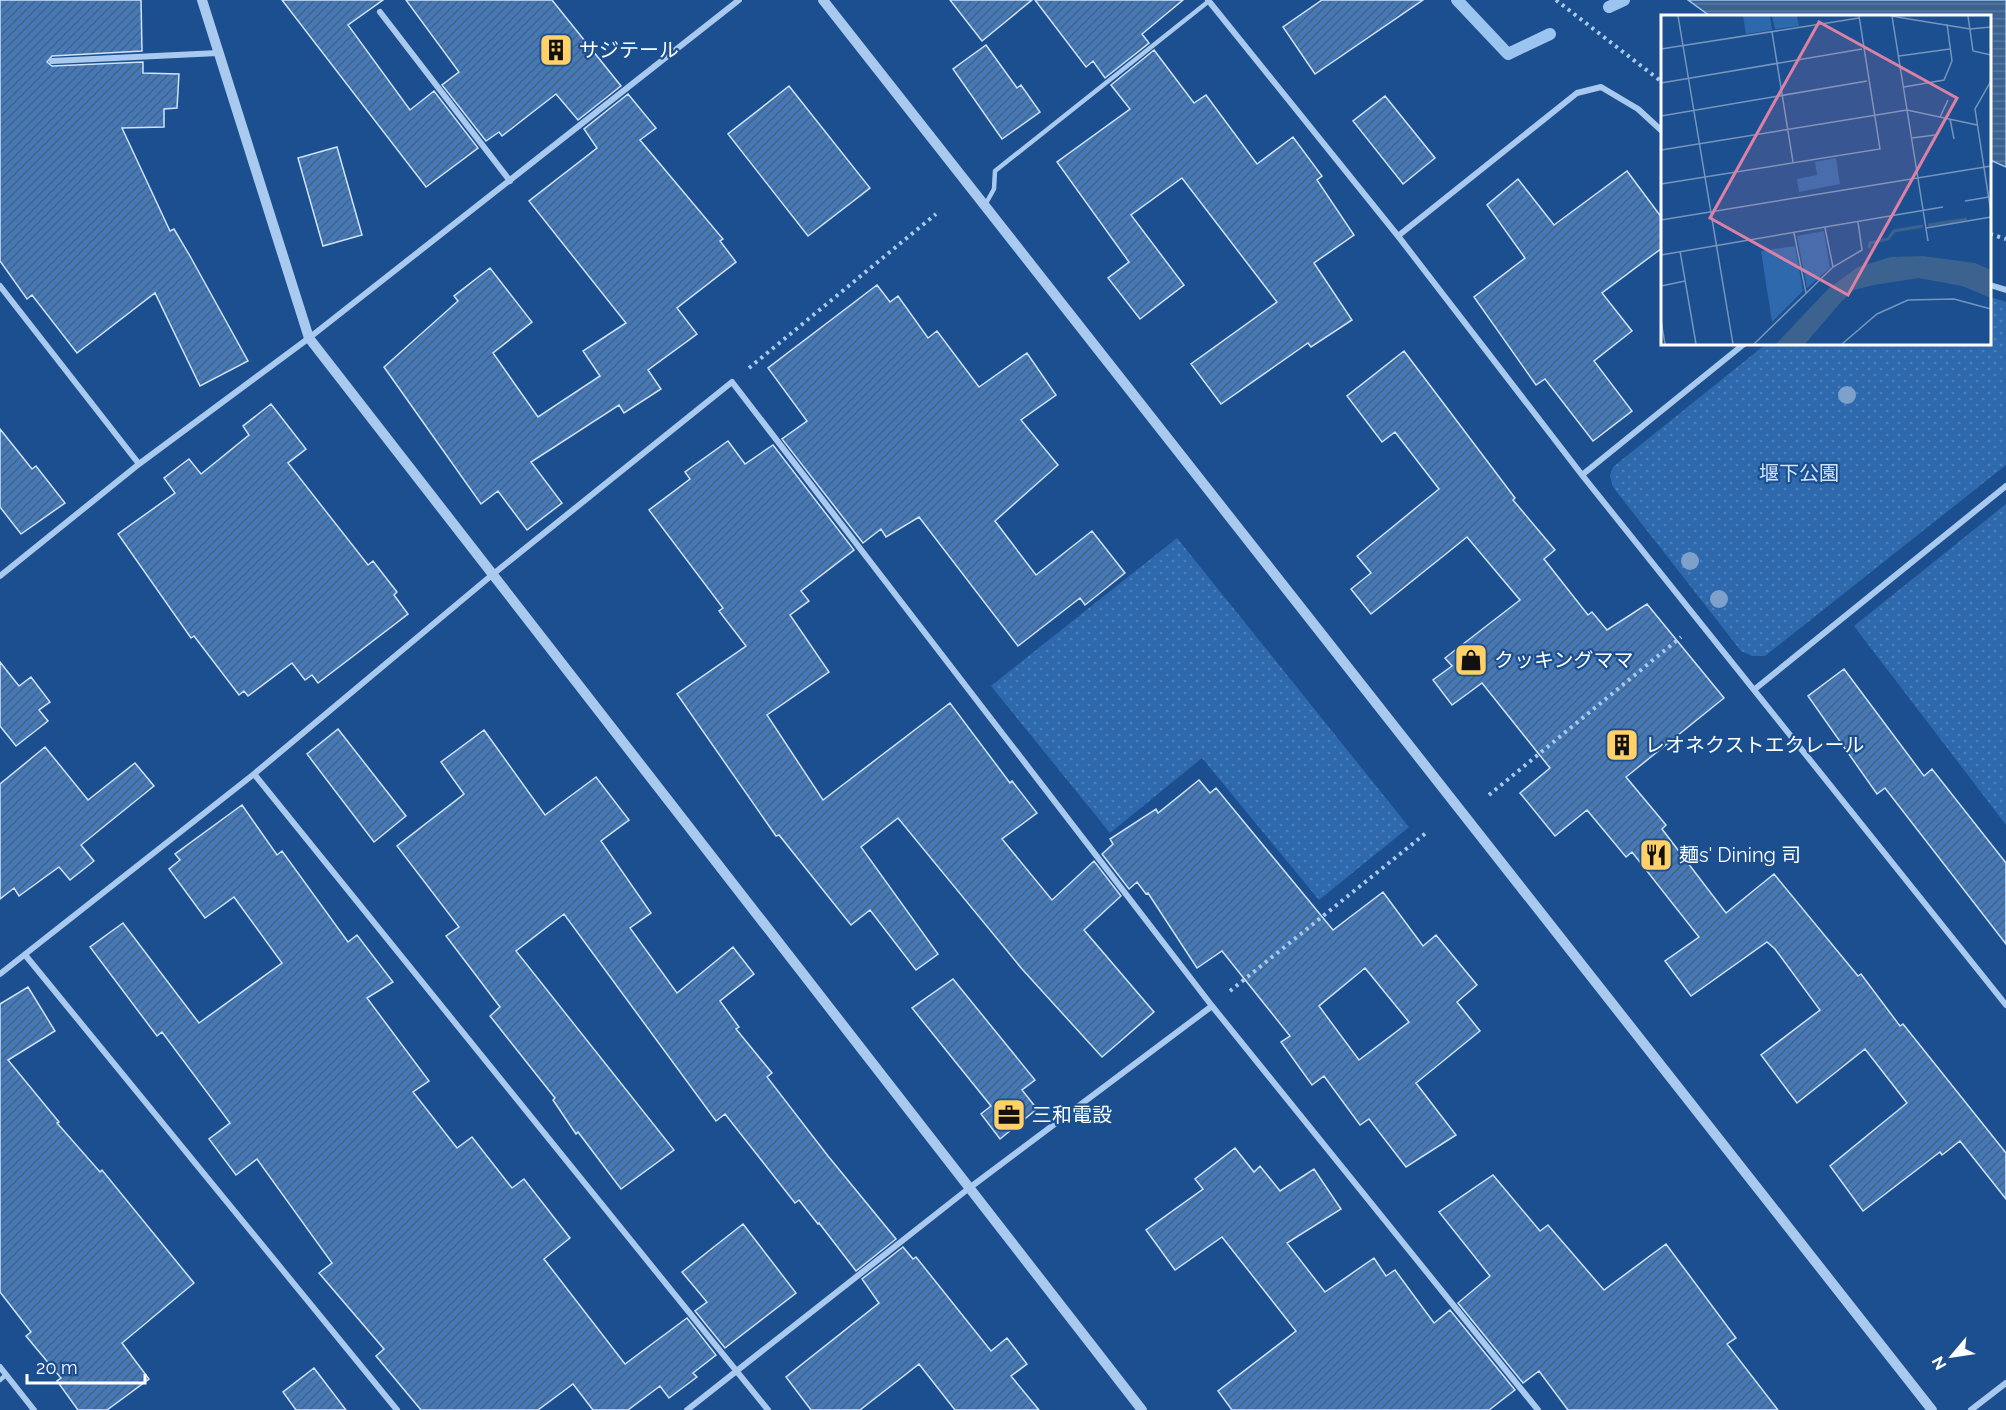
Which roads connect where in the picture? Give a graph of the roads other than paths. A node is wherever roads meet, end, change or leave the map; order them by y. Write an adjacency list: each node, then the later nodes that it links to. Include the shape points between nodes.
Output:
1 (202, 0): 6 (street)
2 (739, 0): 9 (street)
3 (823, 0): 10 (street)
4 (1208, 1): 10 (lane, via 995,171 994,189); 11 (street)
5 (380, 12): 9 (street)
6 (218, 53): 7 (street); 15 (street)
7 (52, 61)
8 (1661, 130): 11 (street, via 1638,109 1601,87 1577,93)
9 (510, 181): 15 (street)
10 (985, 205): 40 (street)
11 (1398, 236): 18 (street)
12 (0, 286): 17 (street)
13 (1991, 286): 14 (street)
14 (2006, 290)
15 (309, 338): 17 (street); 20 (street)
16 (1743, 345): 18 (street)
17 (139, 465): 21 (street)
18 (1582, 475): 22 (street)
19 (2006, 486): 22 (street)
20 (492, 575): 23 (street); 27 (street, via 732,382); 28 (street)
21 (0, 576)
22 (1755, 689): 26 (street)
23 (254, 774): 24 (street); 30 (street)
24 (26, 956): 25 (street); 35 (street)
25 (0, 974)
26 (2006, 1005)
27 (1212, 1006): 28 (street); 39 (street)
28 (968, 1189): 30 (street); 38 (street)
29 (0, 1367): 31 (street)
30 (736, 1370): 36 (street); 37 (street)
31 (6, 1375): 32 (lane); 34 (street)
32 (0, 1380)
33 (2006, 1383): 41 (street)
34 (34, 1410)
35 (397, 1410)
36 (687, 1410)
37 (768, 1410)
38 (1142, 1410)
39 (1538, 1410)
40 (1932, 1410)
41 (1971, 1410)

